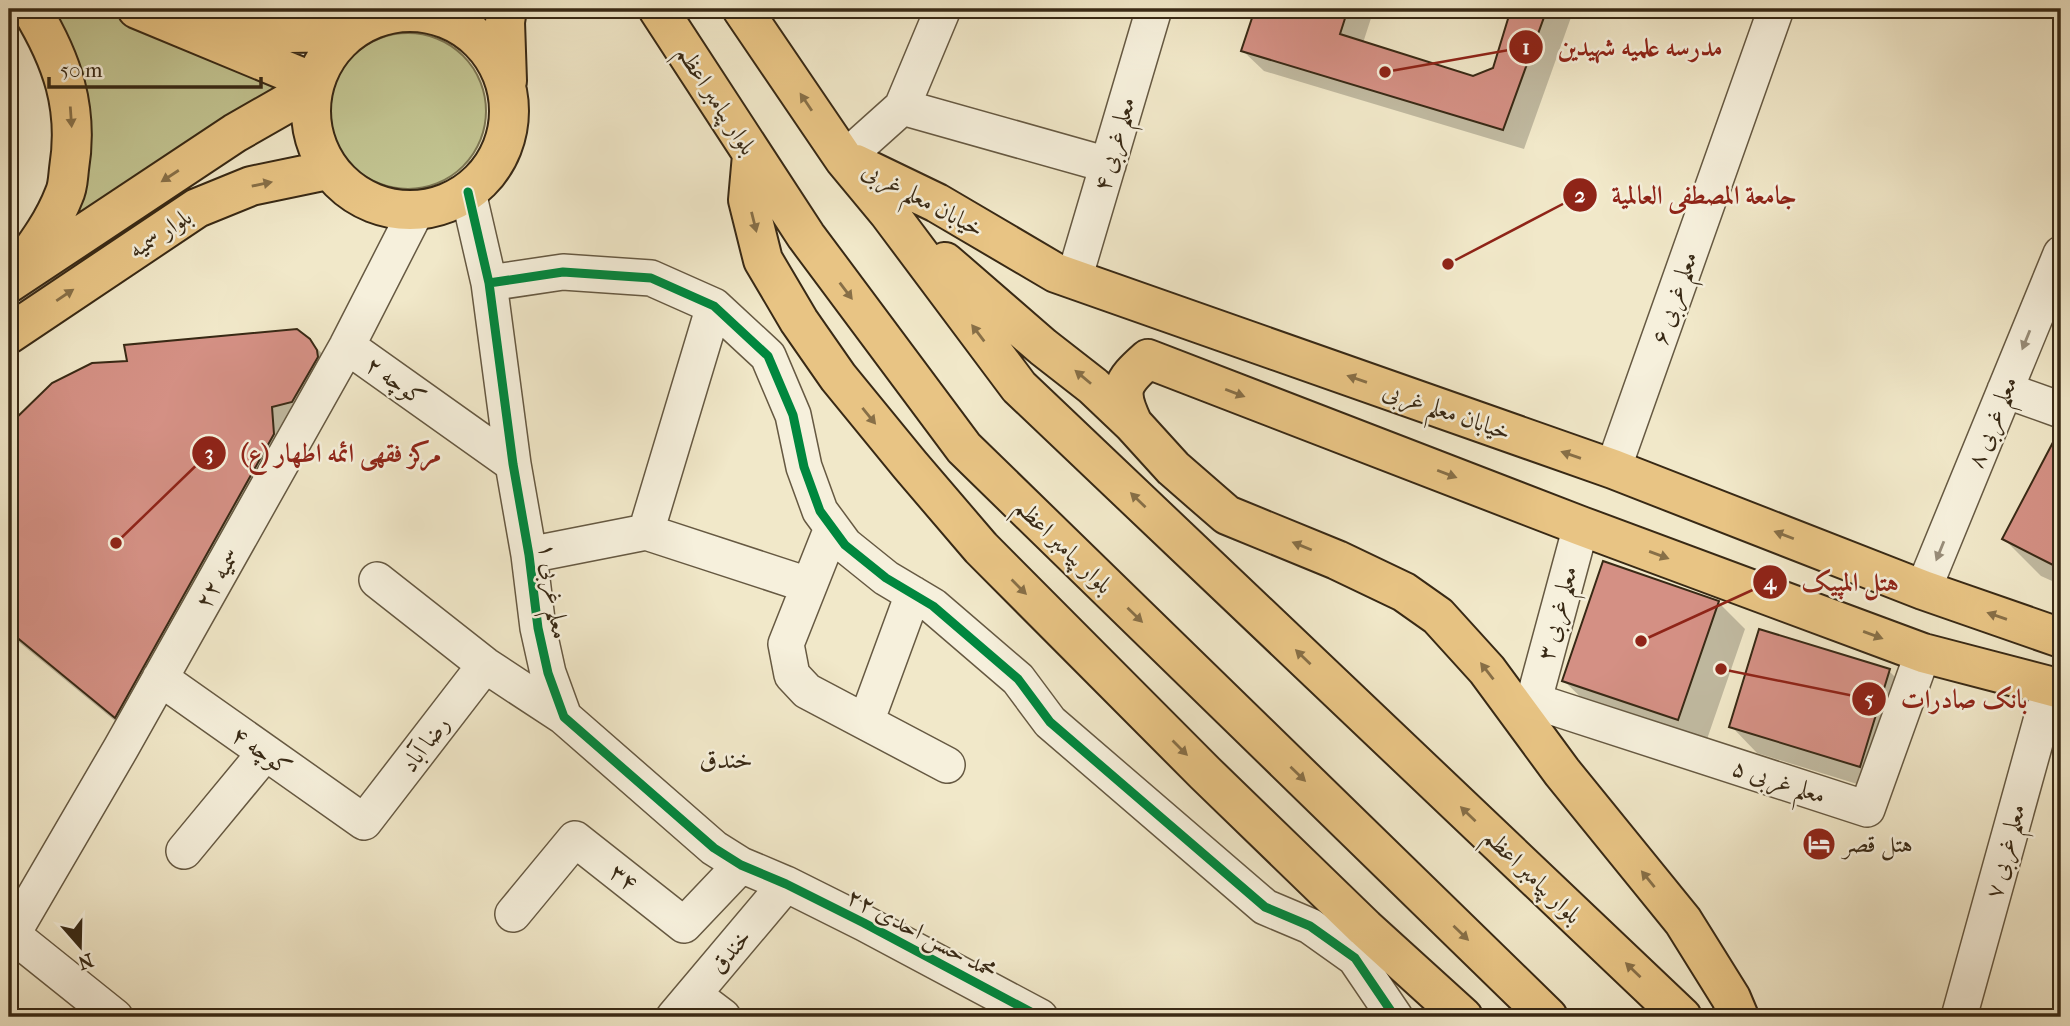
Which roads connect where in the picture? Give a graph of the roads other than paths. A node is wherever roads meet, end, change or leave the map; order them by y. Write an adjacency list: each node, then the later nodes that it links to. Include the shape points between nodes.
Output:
1 (31, 9): 23 (main road, one-way to 23, via 63,74 72,111 72,150 66,192 47,230)
2 (137, 9): 11 (main road)
3 (209, 9): 10 (main road, via 254,27 289,33)
4 (507, 9): 12 (main road)
5 (658, 9): 14 (main road, بلوار پیامبر اعظم)
6 (742, 9): 15 (main road, one-way to 6)
7 (943, 9): 13 (street)
8 (1154, 9): 16 (street, معلم غربی ۴)
9 (1776, 9): 35 (street, معلم غربی ۶)
10 (366, 20): 11 (main road, via 327,54); 12 (main road, via 400,12 428,13 455,22 478,38 496,60)
11 (313, 86): 17 (main road, via 309,113 314,143); 23 (main road, بلوار سمیه, one-way to 23)
12 (507, 86): 18 (main road, via 510,116 504,145 489,172)
13 (902, 107): 15 (street); 16 (street)
14 (752, 155): 65 (main road, one-way to 65, via 748,201 763,260 838,377 910,466 981,548 1205,773); 66 (main road, بلوار پیامبر اعظم, one-way to 66, via 806,236 964,448)
15 (844, 159): 20 (main road); 22 (main road, خیابان معلم غربی, via 937,203)
16 (1108, 164): 22 (street, معلم غربی ۴)
17 (328, 170): 19 (main road, via 352,193 383,208); 28 (main road, بلوار سمیه, one-way to 17, via 197,208 251,186)
18 (468, 192): 19 (main road, via 444,205); 24 (street, معلم غربی ۱)
19 (416, 211): 29 (street, سمیه ۲۲)
20 (888, 212): 33 (main road, one-way to 20); 67 (main road, بلوار پیامبر اعظم, one-way to 20, via 1019,387)
21 (2061, 254): 25 (street, معلم غربی ۸)
22 (1074, 279): 27 (main road, خیابان معلم غربی)
23 (10, 282)
24 (489, 283): 26 (street, via 564,272 651,278); 34 (street, معلم غربی ۱)
25 (2053, 298): 31 (street, معلم غربی ۸, one-way to 31)
26 (714, 306): 37 (street, via 768,356 793,415 820,511); 38 (street)
27 (1195, 322): 30 (main road, via 1183,336 1178,354); 35 (main road, خیابان معلم غربی, one-way to 27)
28 (9, 334)
29 (347, 346): 34 (street, کوچه ۲); 47 (street, سمیه ۲۲)
30 (1165, 366): 33 (main road, via 1130,375 1123,391); 36 (main road, one-way to 36)
31 (2006, 390): 32 (street); 42 (street, معلم غربی ۸, one-way to 42)
32 (2061, 410)
33 (1133, 424): 49 (main road, one-way to 33, via 1438,615 1337,560 1227,515 1173,468)
34 (513, 464): 39 (street, معلم غربی ۱)
35 (1613, 469): 42 (main road, خیابان معلم غربی, one-way to 35)
36 (1581, 526): 45 (main road, one-way to 45); 49 (street, معلم غربی ۳)
37 (832, 528): 41 (street); 43 (street, via 845,545)
38 (646, 532): 39 (street); 41 (street)
39 (530, 555): 50 (street, معلم غربی ۱, via 538,628)
40 (377, 580): 46 (street)
41 (808, 585): 51 (street, via 786,644 792,676 807,691)
42 (1923, 590): 44 (main road, خیابان معلم غربی, one-way to 42)
43 (913, 594): 51 (street); 64 (street, via 1018,679 1050,722 1265,907 1310,926 1355,958)
44 (2061, 638)
45 (1923, 653): 48 (main road); 49 (street, معلم غربی ۵, via 1867,809)
46 (485, 665): 50 (street); 54 (street, رضا آباد)
47 (160, 678): 52 (street, کوچه ۴); 59 (street, سمیه ۲۲)
48 (2056, 687): 69 (street, معلم غربی ۷)
49 (1530, 714): 68 (main road, one-way to 49, via 1683,921)
50 (564, 717): 56 (street, معلم غربی ۱, via 714,848)
51 (866, 722): 53 (street)
52 (265, 753): 54 (street, کوچه ۴); 55 (street)
53 (947, 765)
54 (364, 822)
55 (184, 851)
56 (741, 865): 57 (street, معلم غربی ۱); 58 (street, ۳۴, via 684,925 575,839)
57 (786, 884): 60 (street, خندق); 63 (street, ۲۲ محمد حسن احدی)
58 (513, 914)
59 (10, 935): 61 (street)
60 (684, 1006): 62 (street)
61 (115, 1017)
62 (723, 1017)
63 (1040, 1017)
64 (1395, 1017)
65 (1462, 1017)
66 (1548, 1017)
67 (1682, 1017)
68 (1740, 1017)
69 (1959, 1017)

